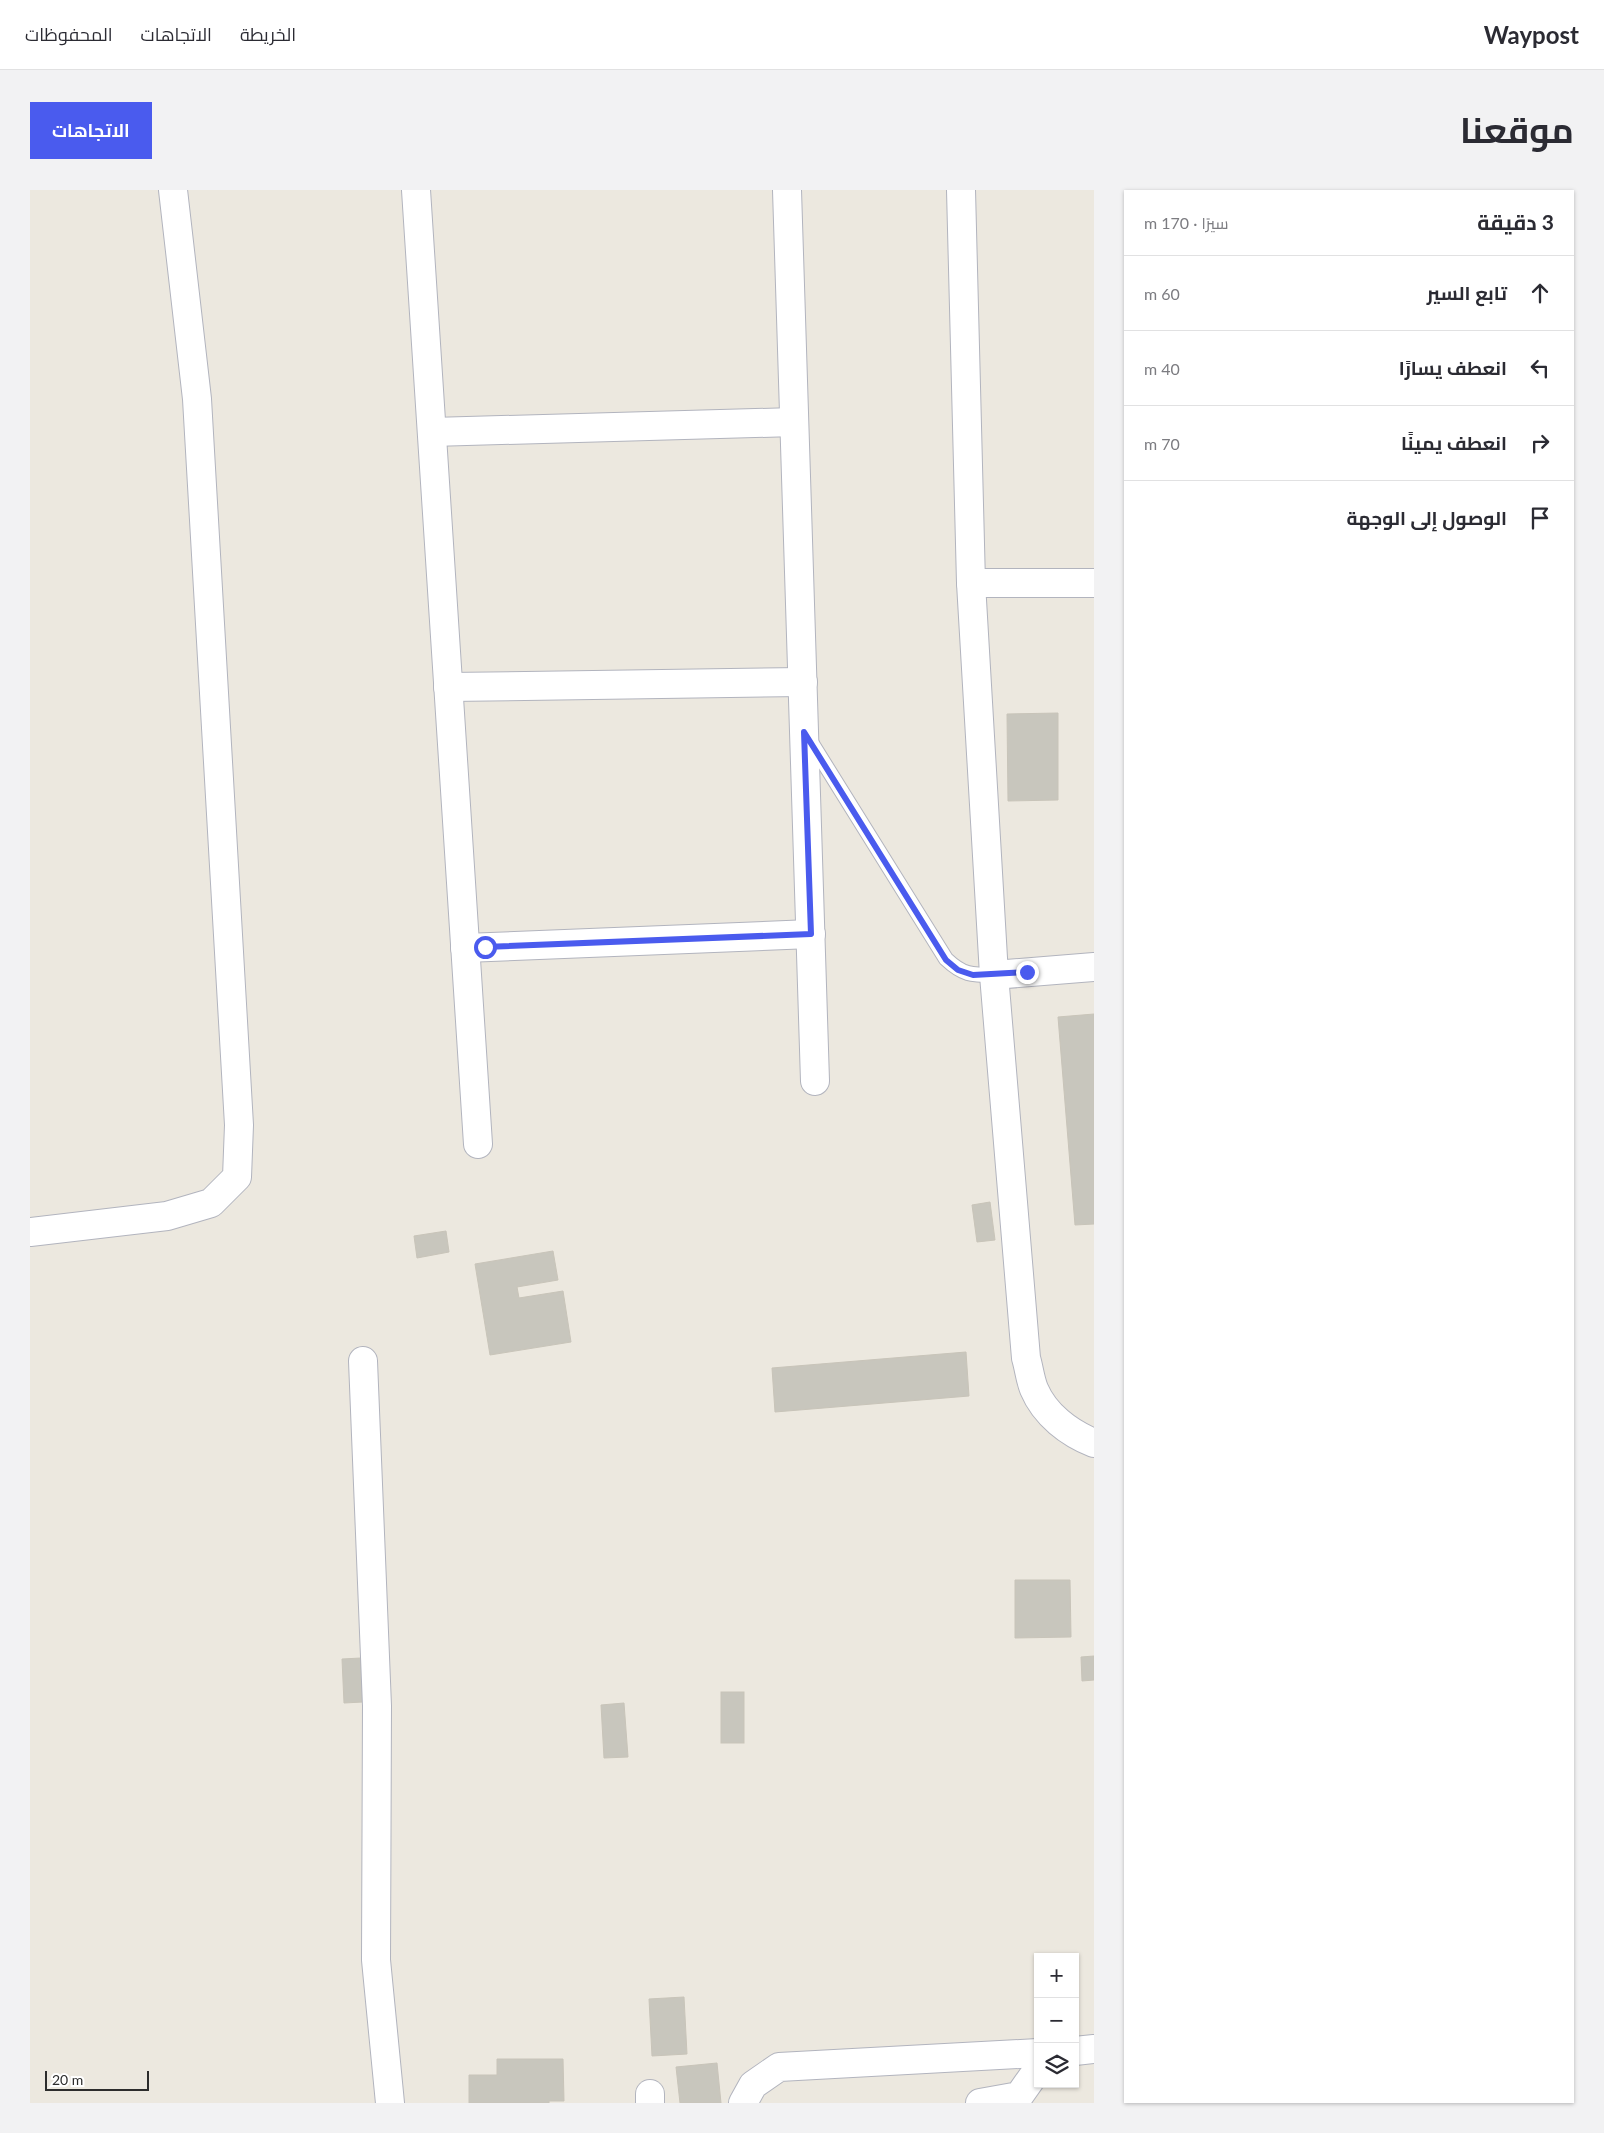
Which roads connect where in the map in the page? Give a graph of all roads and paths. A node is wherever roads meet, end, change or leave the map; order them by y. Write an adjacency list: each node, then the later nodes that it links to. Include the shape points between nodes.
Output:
1 (173, 190): 18 (street, via 197,399 239,1125 237,1177 211,1203 167,1216)
2 (416, 190): 6 (street)
3 (787, 190): 5 (street)
4 (961, 190): 7 (street)
5 (794, 422): 6 (street); 9 (street)
6 (432, 432): 10 (street)
7 (971, 583): 8 (street); 15 (street)
8 (1094, 583)
9 (803, 682): 10 (street); 11 (street)
10 (448, 687): 13 (street)
11 (804, 732): 12 (street); 15 (lane, via 946,960 958,970 973,975)
12 (811, 934): 13 (street); 16 (street)
13 (465, 948): 17 (street)
14 (1094, 967): 15 (street)
15 (994, 975): 20 (street, via 1026,1358 1034,1389 1051,1415 1075,1436)
16 (816, 1081)
17 (478, 1144)
18 (30, 1232)
19 (363, 1361): 26 (street, via 377,1706 376,1960)
20 (1094, 1444)
21 (1094, 2049): 22 (street)
22 (1079, 2050)
23 (1034, 2053): 27 (street, via 779,2067 753,2084)
24 (1034, 2075): 25 (street)
25 (1017, 2100): 28 (street)
26 (390, 2103)
27 (742, 2103)
28 (980, 2103)

